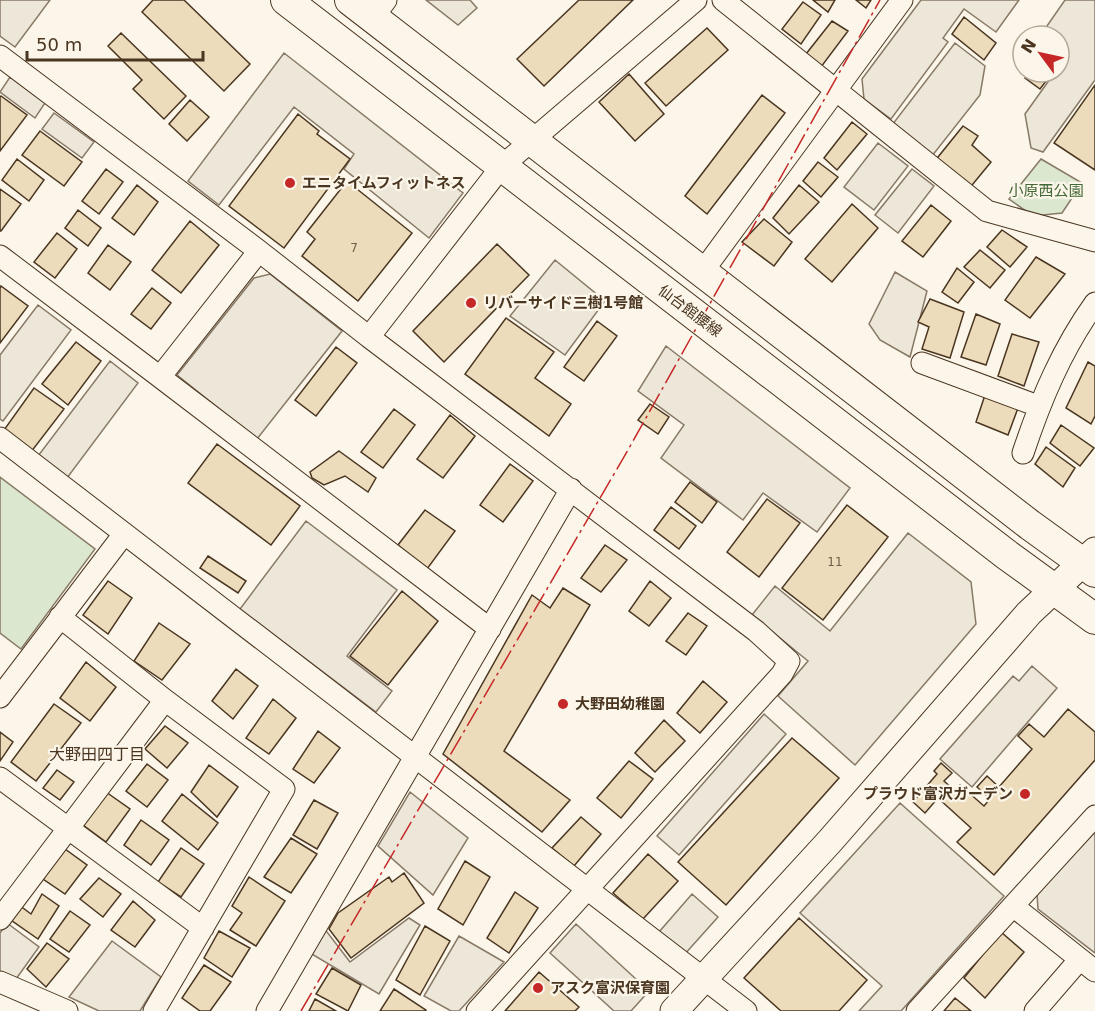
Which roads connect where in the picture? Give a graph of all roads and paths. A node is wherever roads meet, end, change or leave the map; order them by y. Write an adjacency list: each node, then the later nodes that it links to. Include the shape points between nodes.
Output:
1 (286, 0): 9 (main road, 仙台館腰線)
2 (696, 0): 8 (street)
3 (723, 0): 7 (street)
4 (902, 0): 7 (street)
5 (370, 6): 8 (main road)
6 (0, 56): 11 (street)
7 (833, 90): 10 (street, via 987,212); 13 (street)
8 (530, 140): 9 (street); 13 (main road)
9 (502, 166): 15 (street); 24 (main road, 仙台館腰線)
10 (1095, 241)
11 (259, 251): 15 (street); 17 (street)
12 (0, 256): 17 (street)
13 (703, 271): 23 (main road, via 1030,525)
14 (1095, 303): 18 (street, via 1072,336)
15 (369, 337): 21 (street)
16 (922, 363): 18 (street)
17 (160, 377): 27 (street)
18 (1038, 406): 20 (street)
19 (0, 438): 22 (street)
20 (1023, 453)
21 (571, 489): 27 (street); 34 (street, via 756,631 789,661 782,674)
22 (124, 534): 25 (street); 30 (street)
23 (1091, 562): 24 (street)
24 (1055, 588): 26 (main road, 仙台館腰線); 39 (street)
25 (60, 617): 28 (street); 29 (street)
26 (1095, 619)
27 (490, 629): 30 (street)
28 (0, 697)
29 (165, 700): 33 (street); 37 (street, via 284,789)
30 (416, 759): 34 (street); 43 (street)
31 (0, 778): 33 (street)
32 (1095, 816): 35 (street)
33 (68, 828): 36 (street); 37 (street)
34 (586, 890): 39 (street); 44 (street)
35 (1013, 906): 38 (street); 47 (street)
36 (0, 919)
37 (203, 928): 42 (street)
38 (1087, 965): 48 (street)
39 (702, 979): 45 (street); 46 (street)
40 (0, 982): 41 (street)
41 (67, 1011)
42 (154, 1011)
43 (267, 1011)
44 (477, 1011)
45 (674, 1011)
46 (746, 1011)
47 (917, 1011)
48 (1035, 1011)

